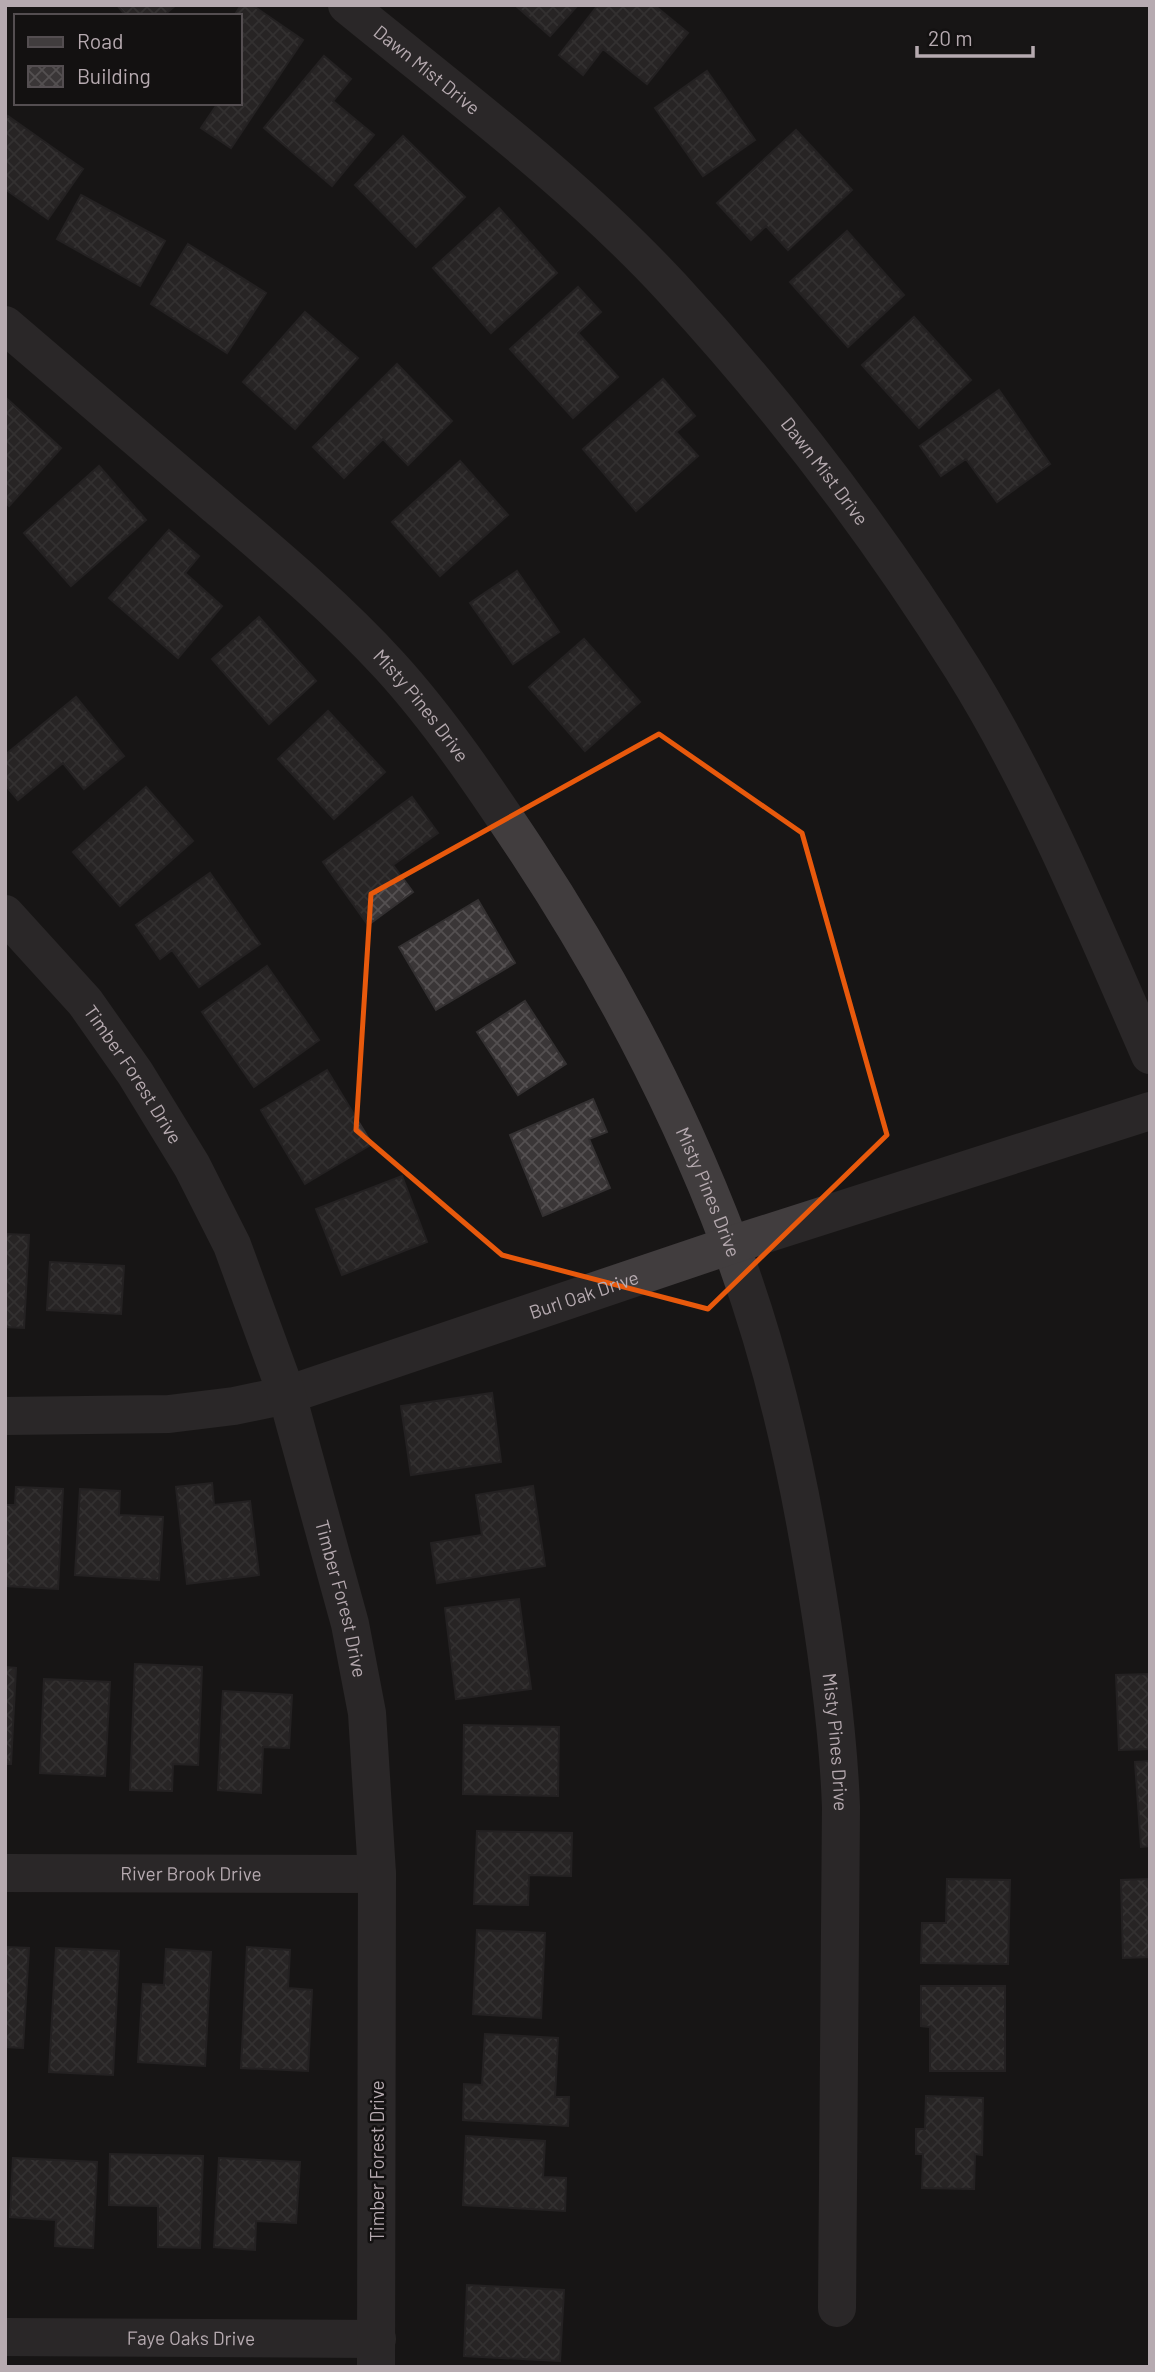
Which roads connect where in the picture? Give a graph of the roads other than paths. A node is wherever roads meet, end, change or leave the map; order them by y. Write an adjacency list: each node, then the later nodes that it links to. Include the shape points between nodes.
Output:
1 (346, 5): 4 (street, Dawn Mist Drive, via 555,176 670,286 776,407 962,668 1023,778)
2 (5, 325): 6 (street, Misty Pines Drive, via 297,575 390,665 430,715 572,919 627,1018)
3 (5, 914): 7 (street, Timber Forest Drive, via 85,1002 192,1166 232,1245)
4 (1150, 1055)
5 (1150, 1111): 6 (street, Burl Oak Drive)
6 (731, 1245): 7 (street, Burl Oak Drive); 11 (street, Misty Pines Drive, via 797,1470 839,1747)
7 (287, 1395): 8 (street, Burl Oak Drive, via 169,1414); 10 (street, Timber Forest Drive, via 350,1623 367,1713)
8 (5, 1416)
9 (5, 1873): 10 (street, River Brook Drive)
10 (377, 1874): 13 (street, Timber Forest Drive)
11 (837, 2308)
12 (5, 2337): 13 (street, Faye Oaks Drive)
13 (377, 2353)

